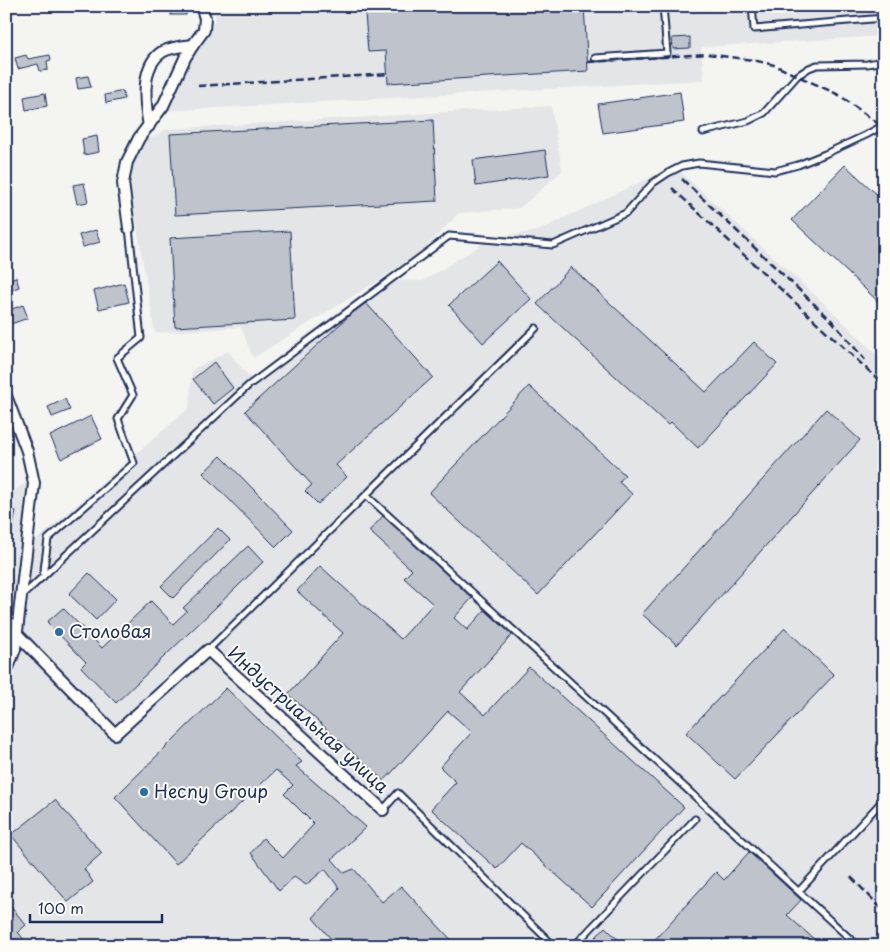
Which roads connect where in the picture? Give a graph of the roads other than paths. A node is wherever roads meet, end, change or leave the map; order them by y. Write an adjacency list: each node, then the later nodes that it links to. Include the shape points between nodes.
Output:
1 (201, 6): 5 (street, via 204,30)
2 (663, 6): 6 (lane, via 667,53)
3 (752, 6): 4 (lane, via 754,29)
4 (884, 18)
5 (193, 45): 9 (street, via 164,106); 9 (street, via 172,48 154,59 145,96)
6 (595, 58)
7 (884, 61): 10 (lane, via 817,64 798,76 764,113 748,121)
8 (884, 124): 15 (lane, via 798,166 775,171 699,163 682,166 654,183 626,213 553,245 449,236 249,385)
9 (149, 126): 11 (street, via 134,146 123,176)
10 (703, 132)
11 (129, 228): 15 (lane, via 141,338 118,358 133,396 118,419 134,463 48,539)
12 (536, 328): 14 (lane)
13 (6, 396): 16 (street, via 27,451 34,483)
14 (366, 495): 20 (lane); 25 (lane)
15 (43, 577): 16 (lane)
16 (21, 598): 17 (street)
17 (17, 634): 19 (street); 20 (street, Индустриальная улица, via 115,734)
18 (6, 642): 19 (lane)
19 (15, 649): 21 (street)
20 (208, 650): 23 (street, Индустриальная улица)
21 (6, 674)
22 (884, 799): 25 (lane)
23 (383, 810): 26 (lane, via 398,793)
24 (695, 819): 27 (lane)
25 (799, 891): 28 (lane)
26 (554, 946)
27 (574, 946)
28 (858, 946)

